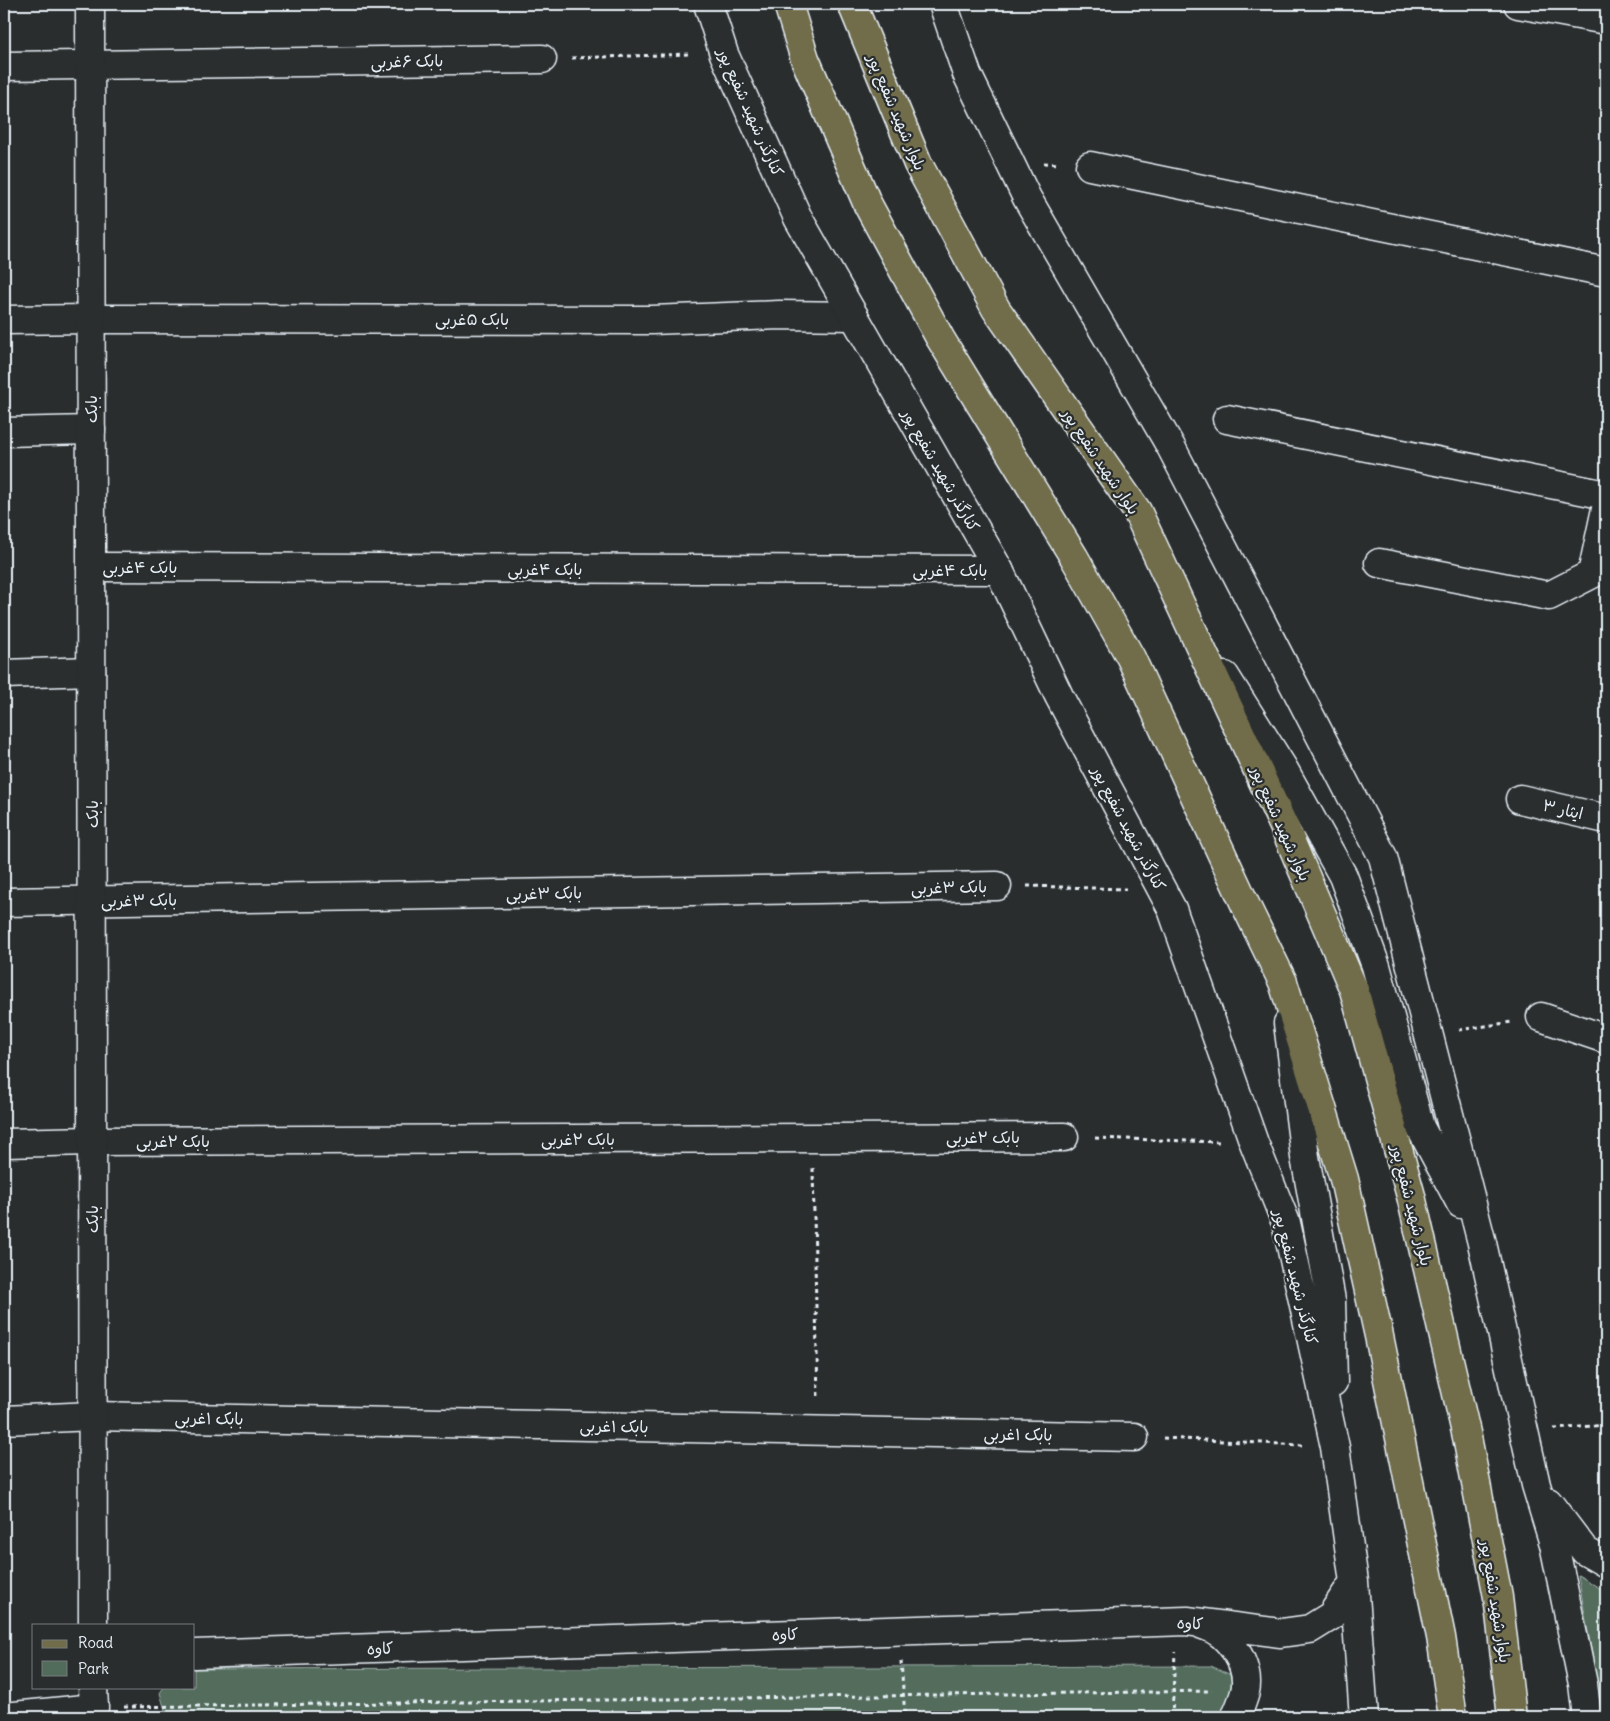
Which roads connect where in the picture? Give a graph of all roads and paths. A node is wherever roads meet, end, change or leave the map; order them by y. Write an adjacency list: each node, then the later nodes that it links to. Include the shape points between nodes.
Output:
1 (90, 4): 11 (street, بابک)
2 (708, 4): 8 (street, کنارگذر شهید شفیع پور)
3 (788, 4): 36 (main road, via 805,59 868,205 940,338 1074,557 1131,658)
4 (852, 4): 27 (main road, بلوار شهید شفیع پور, via 918,164 996,309 1137,511)
5 (943, 4): 12 (street, via 967,74)
6 (1518, 4): 7 (street)
7 (1606, 20)
8 (724, 54): 9 (path); 15 (street, کنارگذر شهید شفیع پور, via 798,218)
9 (542, 59): 11 (street, بابک ۶غربی)
10 (4, 66): 11 (street, بابک ۶غربی)
11 (90, 66): 16 (street, بابک)
12 (1008, 160): 13 (path); 38 (street, via 1171,447 1383,857)
13 (1090, 166): 14 (street)
14 (1606, 272)
15 (854, 316): 16 (street, بابک ۵غربی, via 652,320); 25 (street, کنارگذر شهید شفیع پور)
16 (90, 319): 17 (street, بابک ۵غربی); 19 (street, بابک)
17 (4, 320)
18 (1227, 420): 21 (street)
19 (91, 430): 20 (street); 24 (street, بابک)
20 (4, 432)
21 (1606, 496)
22 (1606, 509): 26 (street)
23 (1380, 563): 26 (street, via 1549,596)
24 (91, 567): 25 (street, بابک ۴غربی); 28 (street, بابک)
25 (999, 570): 33 (street, کنارگذر شهید شفیع پور)
26 (1599, 575)
27 (1182, 607): 45 (street, via 1283,768 1343,876 1376,966 1420,1126); 71 (main road, بلوار شهید شفیع پور, via 1287,834 1354,990 1411,1196 1467,1436 1498,1597)
28 (91, 671): 29 (street); 34 (street, بابک)
29 (4, 674)
30 (1520, 799): 31 (street, ایثار ۳)
31 (1606, 819)
32 (997, 886): 33 (path); 34 (street, بابک ۳غربی)
33 (1161, 890): 44 (street, کنارگذر شهید شفیع پور, via 1175,918)
34 (92, 900): 35 (street, بابک ۳غربی); 42 (street, بابک)
35 (4, 902)
36 (1283, 982): 52 (street, via 1305,1157 1331,1300); 70 (main road, via 1344,1180 1441,1637)
37 (1541, 1017): 38 (path); 39 (street)
38 (1429, 1034): 45 (street)
39 (1606, 1039)
40 (1064, 1137): 41 (street, بابک ۲غربی); 44 (path)
41 (813, 1138): 42 (street, بابک ۲غربی); 49 (path)
42 (92, 1141): 43 (street, بابک ۲غربی); 46 (street, بابک)
43 (4, 1143)
44 (1254, 1143): 52 (street, کنارگذر شهید شفیع پور, via 1286,1223)
45 (1482, 1243): 50 (street)
46 (93, 1416): 47 (street, بابک ۱غربی); 49 (street, بابک ۱غربی); 57 (street, بابک)
47 (4, 1420)
48 (1606, 1425): 50 (path)
49 (819, 1430): 51 (street, بابک ۱غربی)
50 (1523, 1431): 53 (street)
51 (1134, 1437): 52 (path)
52 (1335, 1446): 55 (street, کنارگذر شهید شفیع پور)
53 (1536, 1485): 54 (street, via 1585,1551); 72 (street, via 1554,1544)
54 (1606, 1563)
55 (1354, 1582): 56 (street, کاوه, via 1331,1616 1310,1629 1282,1633); 69 (street, کنارگذر شهید شفیع پور)
56 (1182, 1621): 58 (street, کاوه); 61 (street, via 1212,1627 1232,1644 1244,1666); 62 (path)
57 (93, 1624)
58 (899, 1630): 59 (street, کاوه); 63 (path)
59 (195, 1654)
60 (115, 1688): 64 (street)
61 (1246, 1691): 62 (path); 68 (street)
62 (1174, 1692): 63 (path); 67 (path)
63 (904, 1696): 64 (path); 66 (path)
64 (98, 1704): 65 (street)
65 (4, 1717)
66 (905, 1717)
67 (1172, 1717)
68 (1235, 1717)
69 (1364, 1717)
70 (1453, 1717)
71 (1512, 1717)
72 (1586, 1717)

